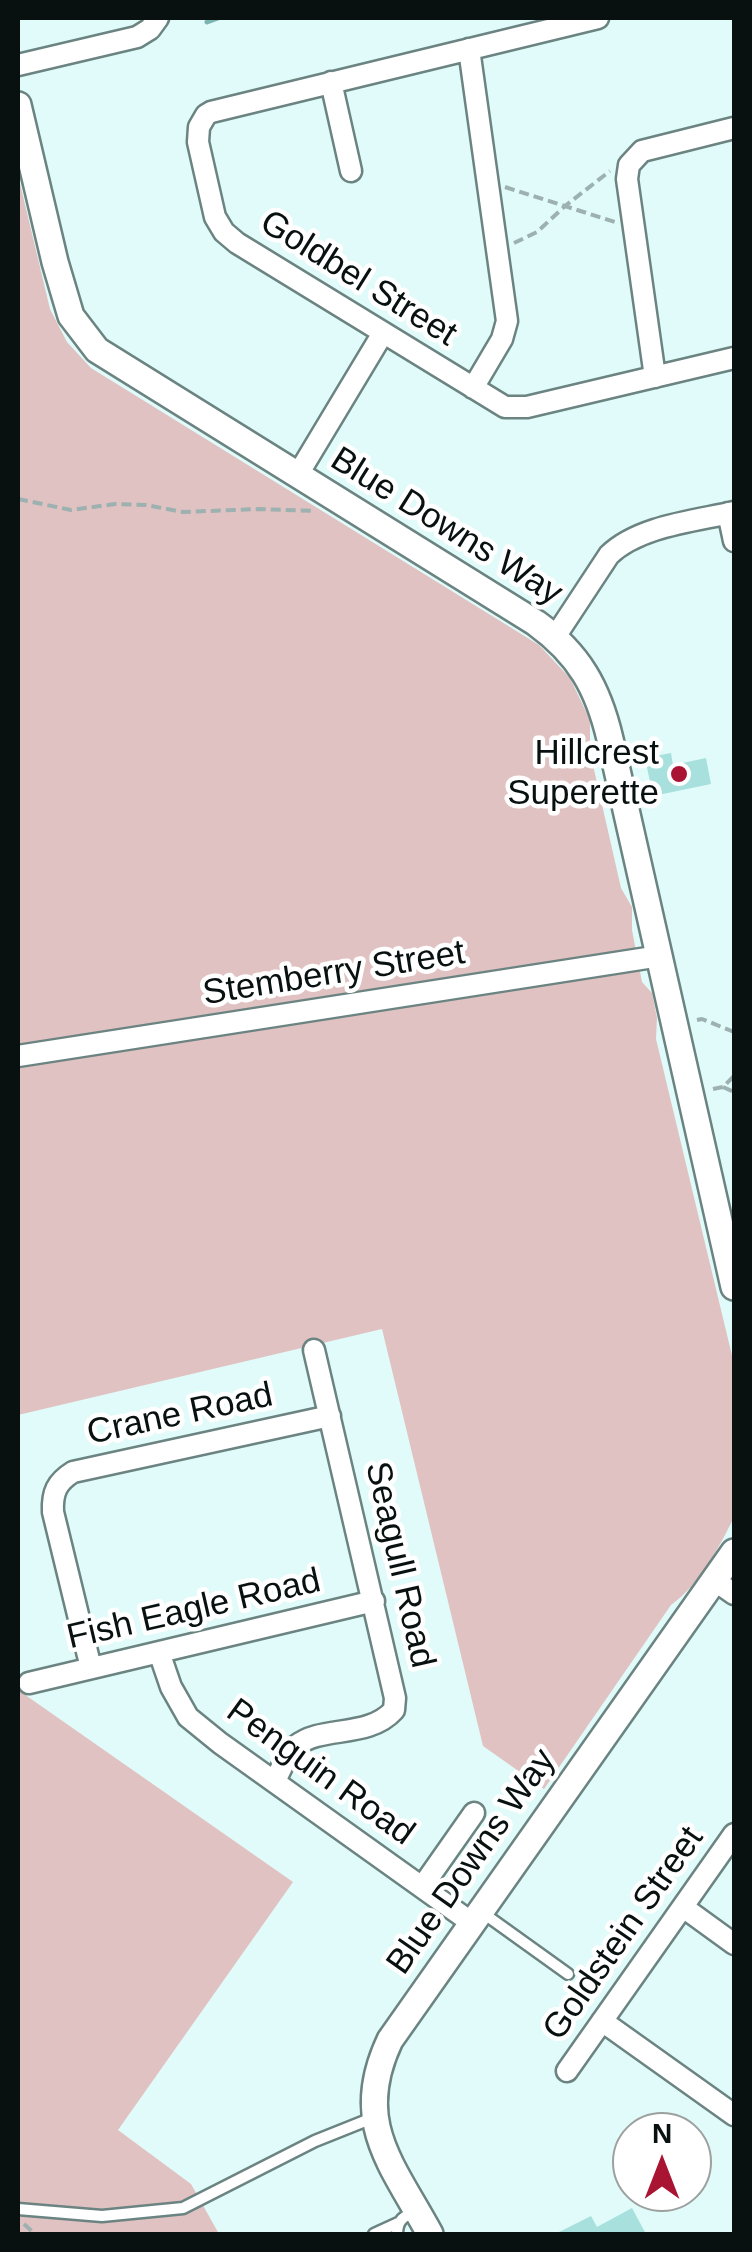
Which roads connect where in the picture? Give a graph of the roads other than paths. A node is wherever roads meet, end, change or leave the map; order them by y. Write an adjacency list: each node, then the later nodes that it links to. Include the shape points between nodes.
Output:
1 (158, 18): 5 (street, via 138,37)
2 (598, 18): 3 (street, Goldbel Street)
3 (560, 22): 4 (street, Goldbel Street)
4 (468, 49): 6 (street, Goldbel Street); 13 (street, via 506,327)
5 (18, 65)
6 (330, 82): 9 (street); 10 (street, Goldbel Street, via 212,112 198,128 198,142 216,217 230,238)
7 (18, 105): 14 (street, Blue Downs Way, via 55,262 83,334 97,350)
8 (734, 128): 12 (street, via 642,151 627,172)
9 (351, 172)
10 (383, 333): 13 (street, Goldbel Street); 14 (street)
11 (734, 358): 12 (street, Goldbel Street)
12 (655, 376): 13 (street, Goldbel Street, via 520,409)
13 (473, 388)
14 (296, 476): 17 (street, Blue Downs Way)
15 (731, 512): 16 (street); 17 (street, via 617,547)
16 (734, 541)
17 (556, 637): 18 (street, Blue Downs Way, via 584,671 604,714)
18 (660, 956): 19 (street, Stemberry Street); 20 (street, Blue Downs Way)
19 (18, 1056)
20 (734, 1287)
21 (314, 1350): 22 (street, Seagull Road)
22 (330, 1416): 25 (street, Seagull Road); 27 (street, Crane Road, via 62,1479 52,1512)
23 (734, 1552): 24 (street, Blue Downs Way)
24 (724, 1587): 34 (street, Blue Downs Way)
25 (374, 1600): 26 (street, Fish Eagle Road); 29 (street, Seagull Road, via 394,1710 376,1724 296,1746)
26 (159, 1652): 27 (street, Fish Eagle Road); 29 (street, Penguin Road, via 188,1716)
27 (90, 1668): 28 (street, Fish Eagle Road)
28 (29, 1683)
29 (275, 1781): 32 (street, Penguin Road)
30 (474, 1812): 32 (street)
31 (734, 1834): 33 (street, Goldstein Street)
32 (422, 1887): 34 (street, Penguin Road)
33 (683, 1907): 35 (street); 37 (street, Goldstein Street)
34 (476, 1917): 36 (lane); 40 (street, Blue Downs Way, via 390,2040 374,2085)
35 (734, 1944)
36 (568, 1974)
37 (602, 2022): 38 (street, Goldstein Street); 39 (street)
38 (567, 2071)
39 (734, 2115)
40 (374, 2117): 41 (lane, via 184,2208 102,2216); 42 (street, Blue Downs Way)
41 (18, 2209)
42 (404, 2223): 43 (lane); 44 (street, Blue Downs Way)
43 (374, 2234)
44 (430, 2234)

